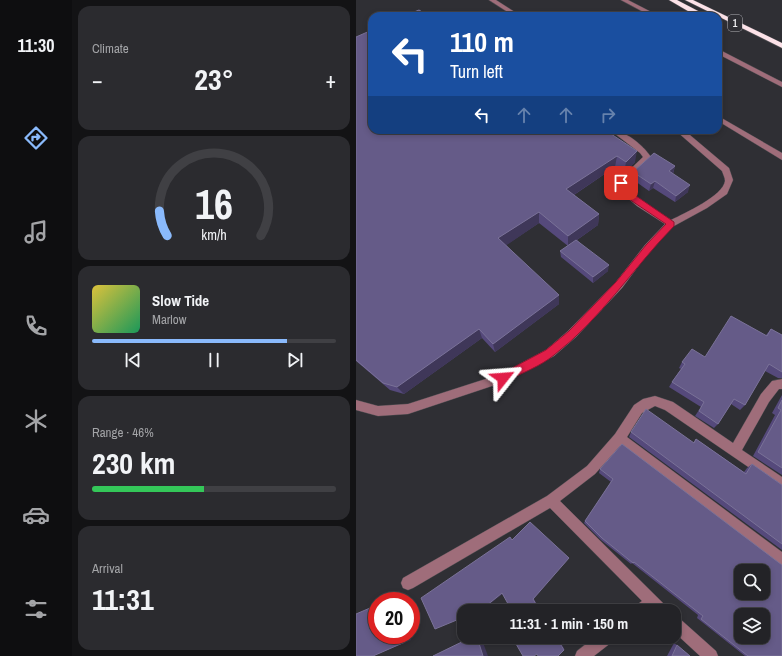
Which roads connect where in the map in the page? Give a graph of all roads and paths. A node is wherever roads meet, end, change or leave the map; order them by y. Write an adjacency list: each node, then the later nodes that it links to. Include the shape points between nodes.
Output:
1 (492, 0): 5 (street)
2 (624, 0): 6 (street)
3 (672, 0): 7 (highway)
4 (688, 0): 8 (highway, 1)
5 (511, 12)
6 (648, 12)
7 (696, 12)
8 (713, 12)
9 (722, 17): 11 (highway, 1)
10 (722, 25): 13 (highway, 1)
11 (782, 46)
12 (722, 53): 14 (street)
13 (782, 55)
14 (782, 85)
15 (722, 120): 18 (street)
16 (620, 134): 19 (street, via 644,151 647,157 621,183 621,189)
17 (683, 134): 19 (street, via 722,166 729,180 720,196)
18 (782, 157)
19 (671, 224): 21 (street, via 648,247 619,285 550,353 503,378 408,409 378,411)
20 (782, 384): 23 (street, via 776,385 765,398)
21 (356, 405)
22 (619, 438): 23 (street, via 638,409 655,401 669,406); 25 (street, via 591,470); 26 (street)
23 (735, 451): 24 (street)
24 (782, 484)
25 (551, 500): 27 (street); 28 (street)
26 (782, 560)
27 (408, 583)
28 (653, 604)
29 (681, 629): 32 (street)
30 (598, 644): 31 (street)
31 (582, 656)
32 (711, 656)

